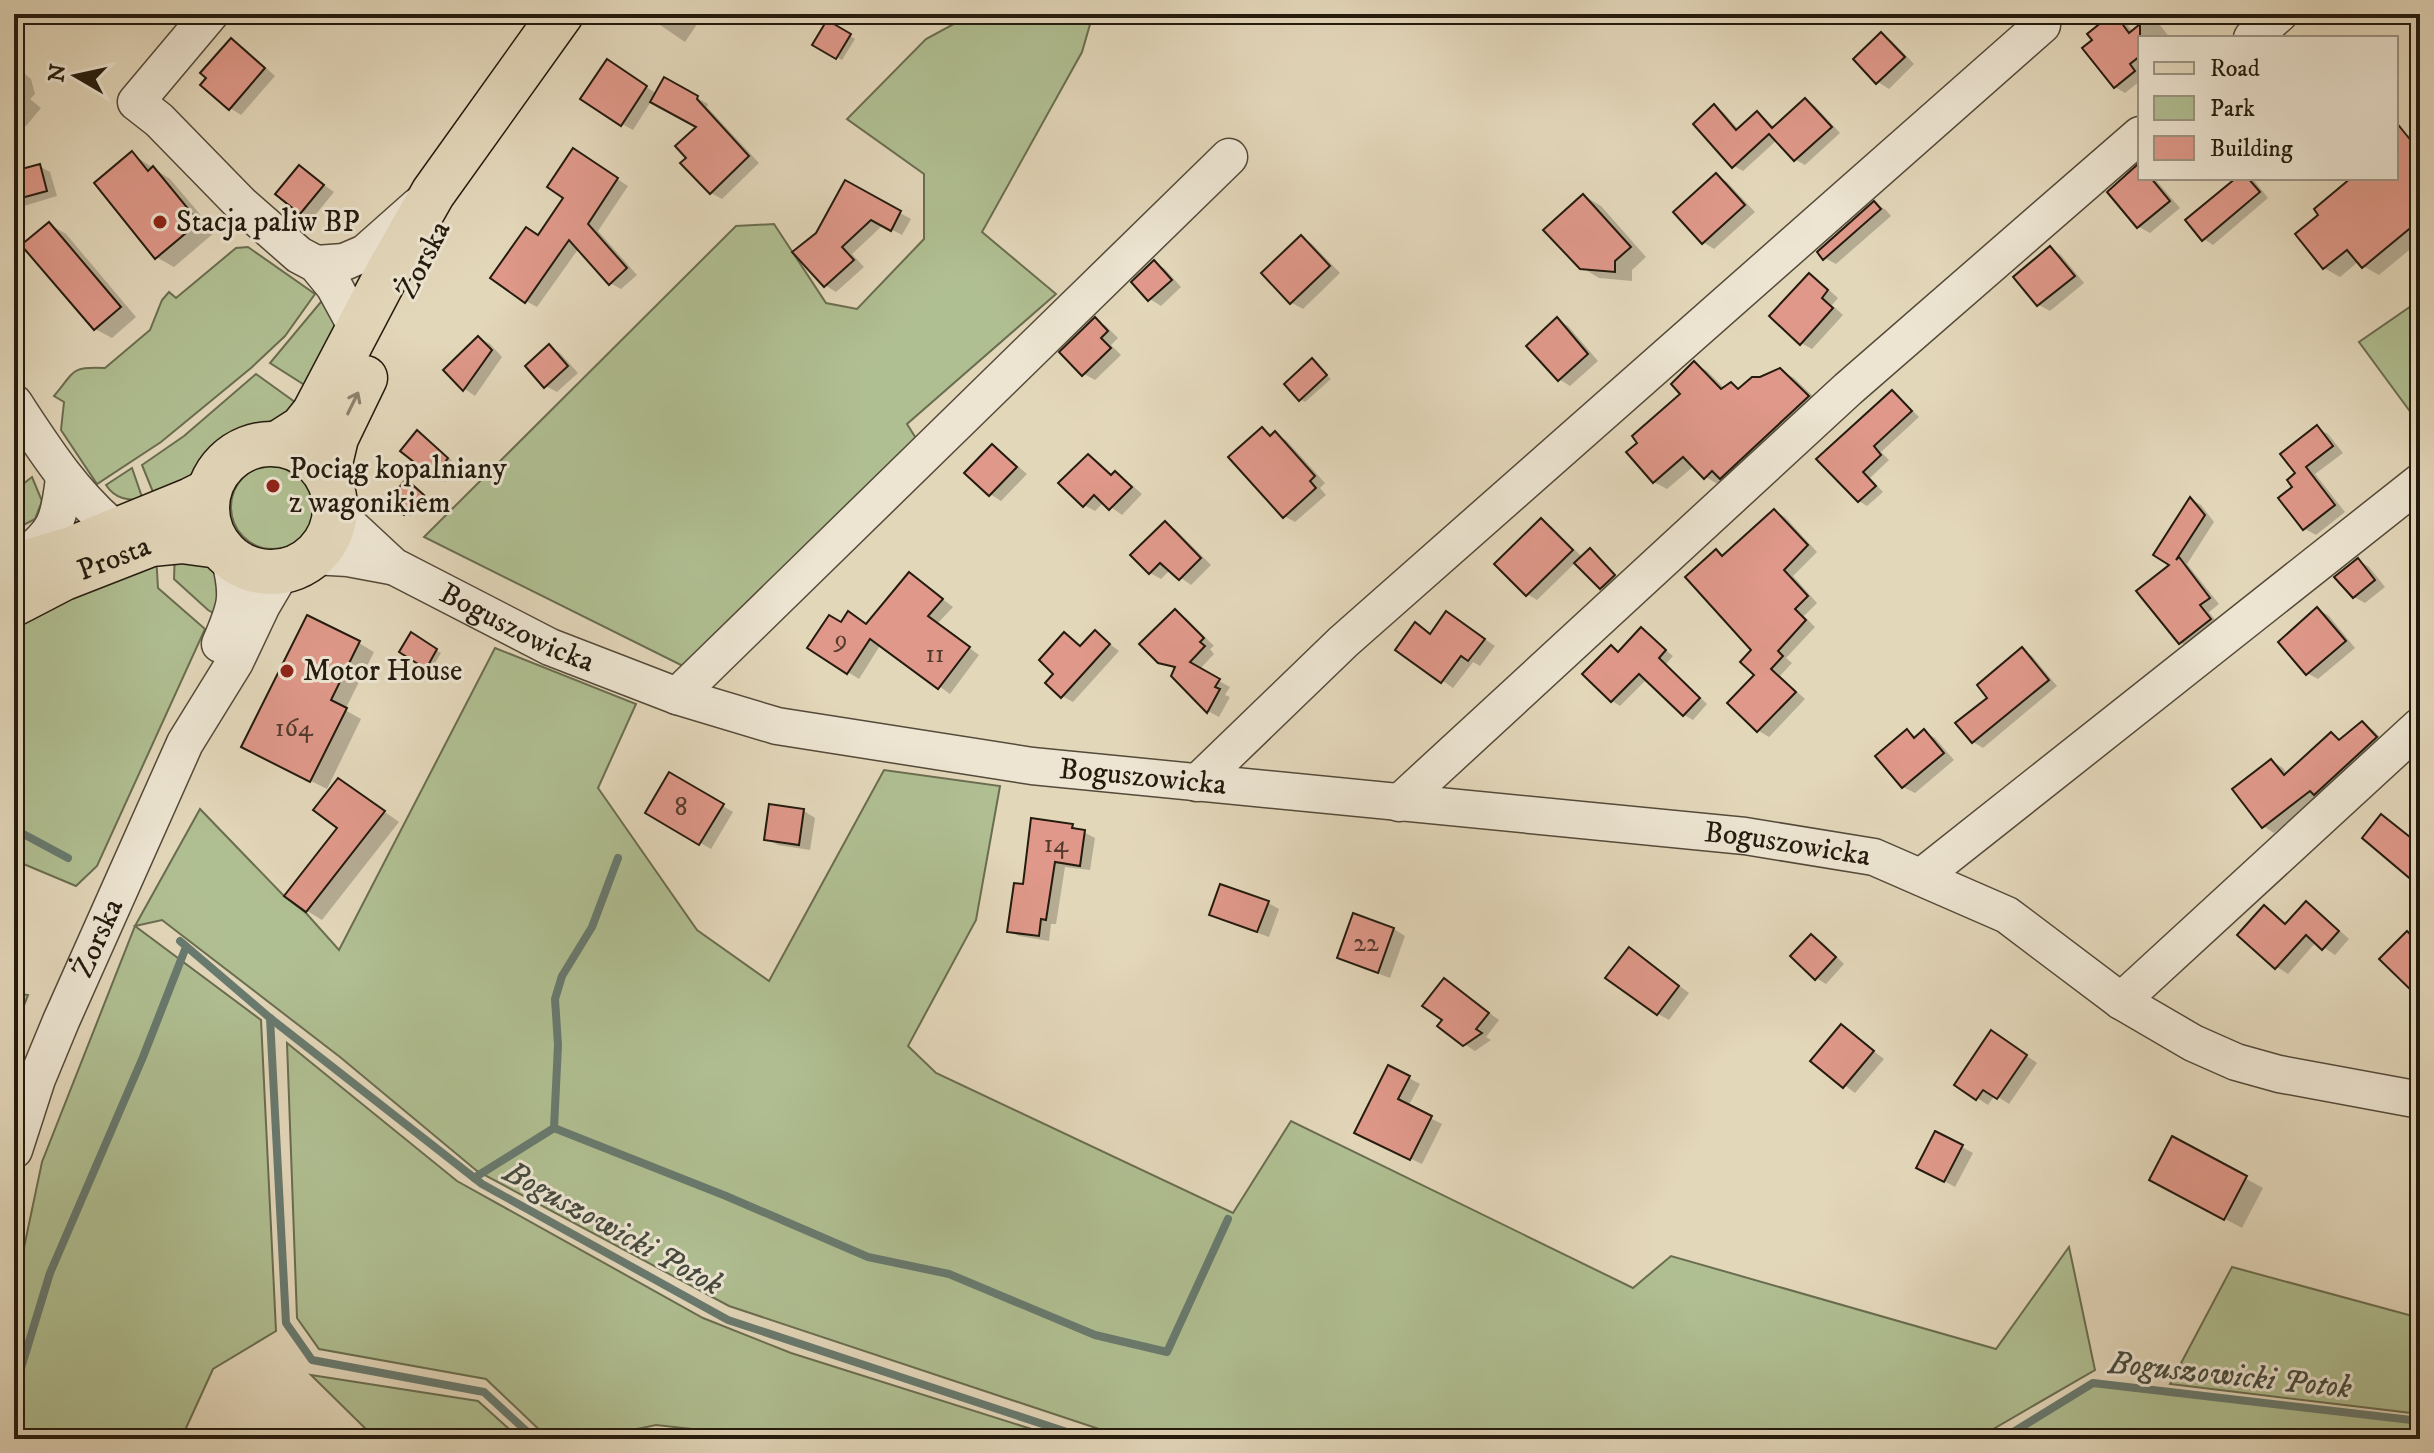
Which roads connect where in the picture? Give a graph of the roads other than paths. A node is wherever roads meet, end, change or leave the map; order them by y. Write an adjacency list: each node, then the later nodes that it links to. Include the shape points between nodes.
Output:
1 (210, 14): 10 (street, via 136,102 242,205)
2 (561, 14): 6 (main road, Żorska)
3 (2279, 14): 5 (street)
4 (2042, 25): 26 (street, via 1343,642)
5 (2254, 36)
6 (536, 50): 9 (main road, Żorska); 17 (main road, Żorska, one-way to 6, via 336,438)
7 (2138, 137): 27 (street, via 1848,389)
8 (1229, 157): 23 (street)
9 (433, 193): 10 (street, Żorska, via 365,253 344,262); 11 (main road, Żorska)
10 (316, 264): 11 (street)
11 (358, 330): 13 (main road, Żorska, via 309,421)
12 (14, 403): 14 (street)
13 (277, 444): 16 (main road, via 256,445 231,457); 17 (main road, via 309,456)
14 (64, 478): 18 (street); 22 (street, via 55,525)
15 (2420, 482): 28 (street)
16 (209, 491): 18 (main road, Prosta); 19 (main road, via 208,519)
17 (331, 494): 20 (main road, via 328,538); 21 (street, Boguszowicka)
18 (116, 530): 22 (main road, Prosta)
19 (224, 552): 20 (main road, via 255,571); 22 (main road, Prosta, via 182,541 151,544 64,578); 25 (street, Żorska, via 237,599)
20 (297, 564): 21 (street, Boguszowicka, via 348,558); 25 (street, Żorska, via 262,605 235,662)
21 (393, 566): 23 (street, Boguszowicka, via 550,647)
22 (15, 578)
23 (677, 696): 26 (street, Boguszowicka, via 777,726 1032,766)
24 (2420, 726): 29 (street)
25 (191, 730): 31 (street, Żorska, via 66,1008)
26 (1197, 783): 27 (street, Boguszowicka)
27 (1399, 803): 28 (street, Boguszowicka, via 1745,836 1874,857)
28 (1921, 877): 29 (street, Boguszowicka, via 2007,915)
29 (2121, 1001): 30 (street, Boguszowicka, via 2236,1062)
30 (2420, 1100)
31 (14, 1150)

